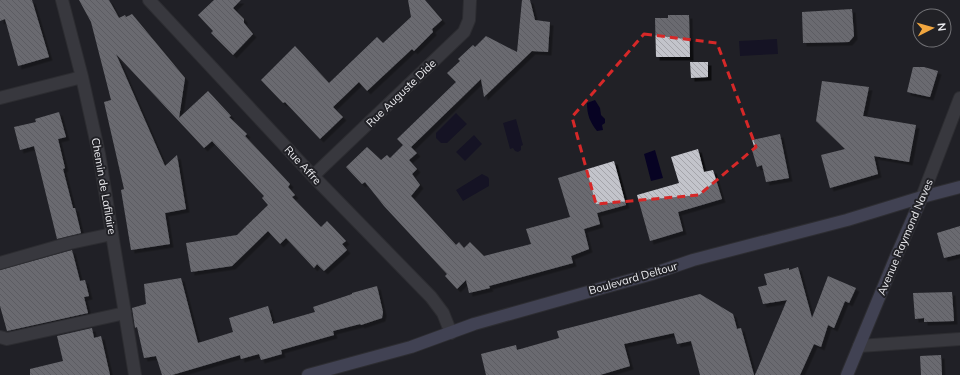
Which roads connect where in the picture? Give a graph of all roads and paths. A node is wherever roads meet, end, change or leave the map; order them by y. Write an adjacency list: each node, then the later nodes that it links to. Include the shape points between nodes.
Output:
1 (62, 0): 4 (street, Chemin de Lafilaire)
2 (148, 0): 7 (street, Rue Affre)
3 (470, 0): 7 (street, Rue Auguste Dide, via 469,20 464,32)
4 (82, 77): 5 (street); 10 (street, Chemin de Lafilaire, via 99,154)
5 (0, 98)
6 (960, 98): 9 (street, Avenue Raymond Naves)
7 (313, 176): 13 (street, Rue Affre, via 431,297 443,313)
8 (960, 187): 9 (street, Boulevard Deltour)
9 (922, 197): 13 (street, Boulevard Deltour, via 848,220 693,260); 16 (street, Avenue Raymond Naves)
10 (112, 234): 11 (street); 12 (street, Chemin de Lafilaire)
11 (0, 263)
12 (125, 312): 14 (street, via 7,339); 17 (street, Chemin de Lafilaire)
13 (451, 333): 18 (street, Boulevard Deltour, via 411,347)
14 (0, 337)
15 (960, 339): 16 (street)
16 (859, 346): 19 (street, Avenue Raymond Naves)
17 (135, 375)
18 (308, 375)
19 (847, 375)

